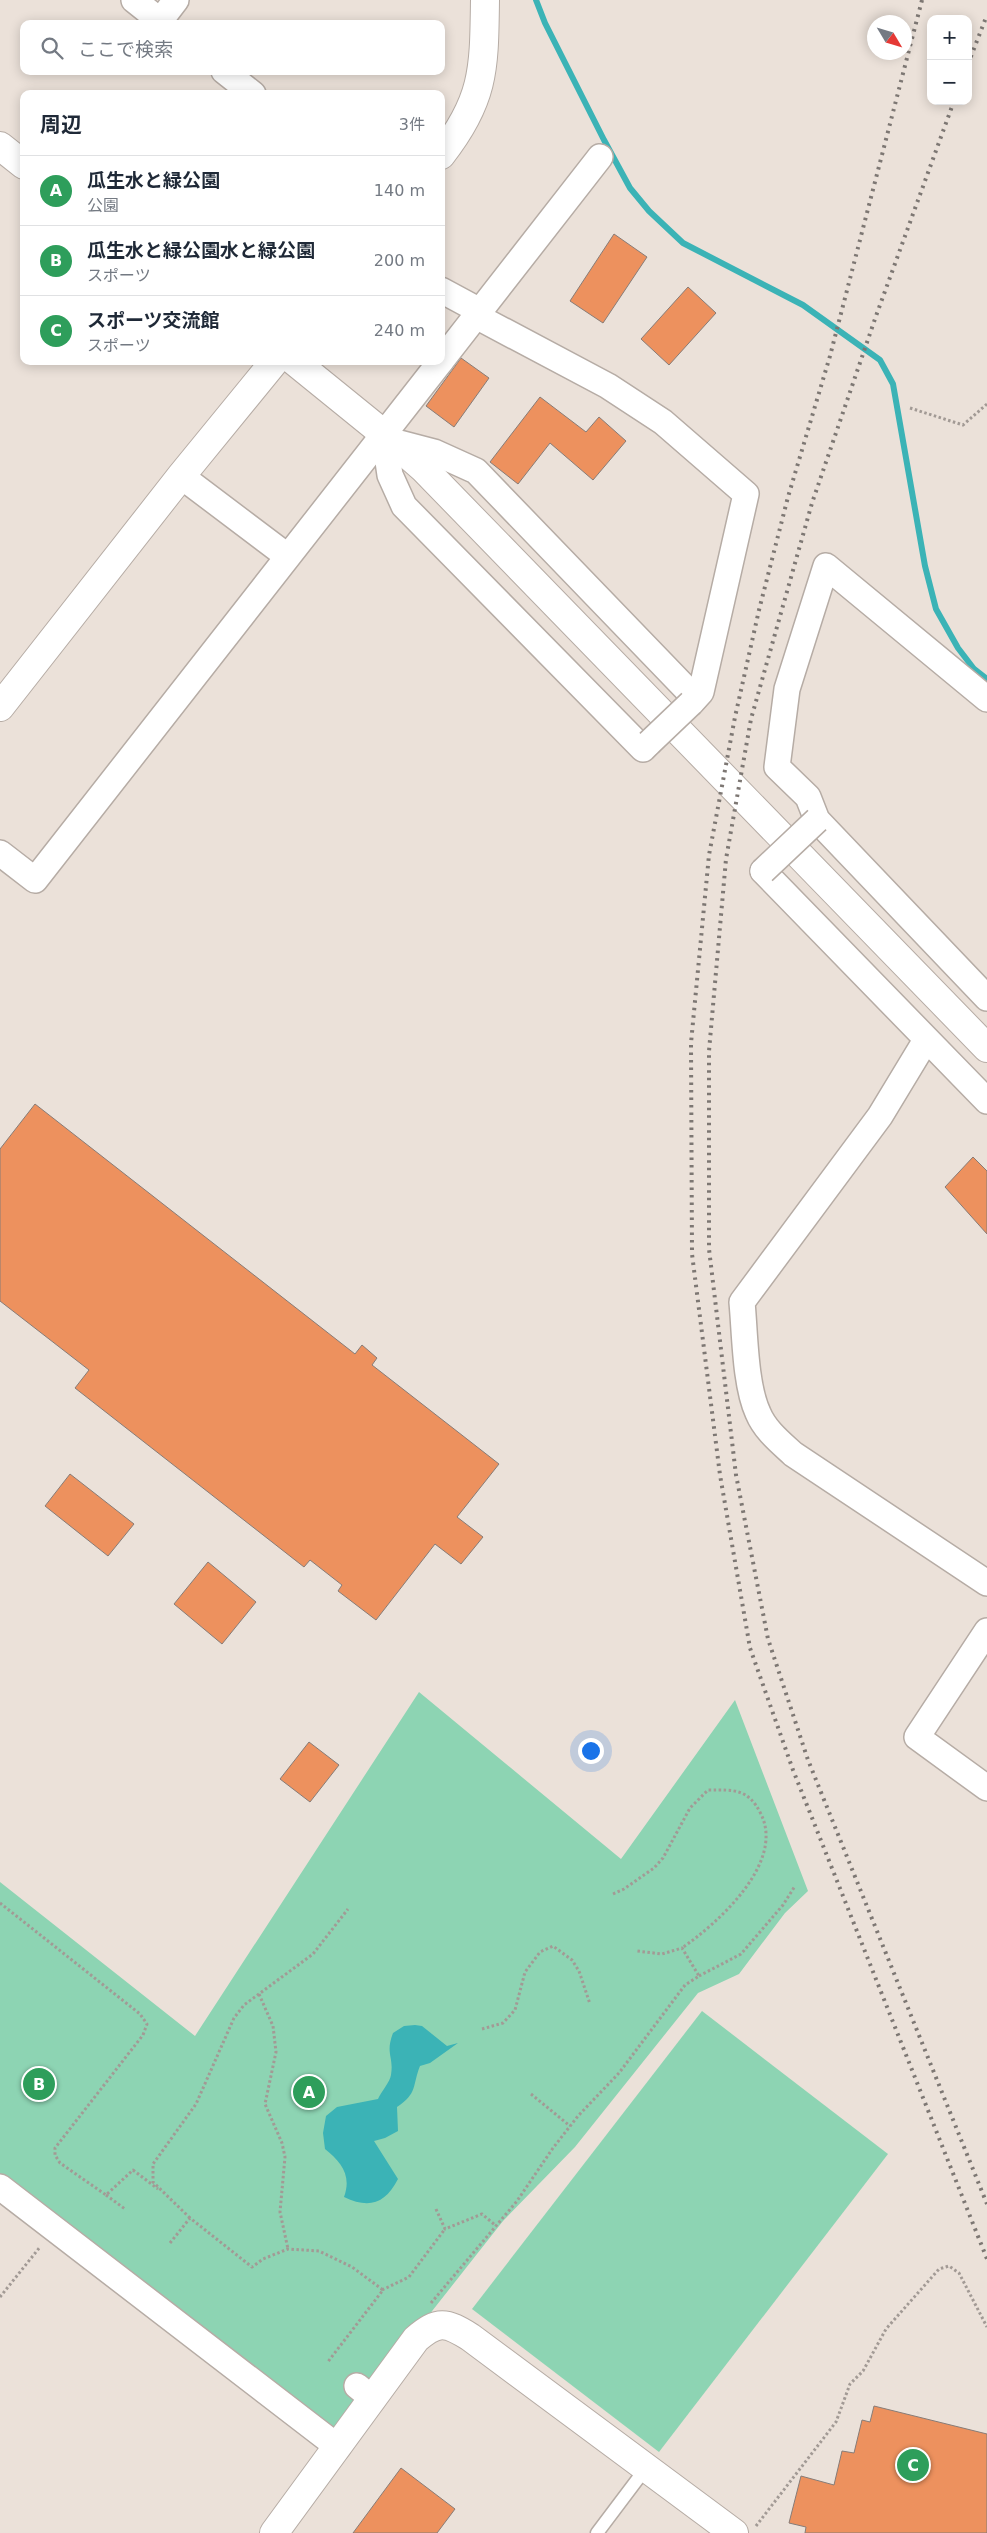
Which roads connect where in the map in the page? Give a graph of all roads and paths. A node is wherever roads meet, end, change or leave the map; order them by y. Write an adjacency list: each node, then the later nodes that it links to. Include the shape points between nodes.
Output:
1 (134, 0): 4 (street)
2 (176, 0): 5 (street)
3 (485, 0): 9 (street, via 480,87 470,112)
4 (159, 20)
5 (163, 20)
6 (229, 75): 7 (street)
7 (248, 90)
8 (0, 146): 11 (street)
9 (445, 149)
10 (600, 157): 13 (street)
11 (20, 162)
12 (445, 293): 13 (street)
13 (478, 314): 14 (street); 24 (street, via 616,391 663,422 746,494 701,692)
14 (445, 356)
15 (272, 365): 21 (street)
16 (299, 365): 20 (street)
17 (438, 365): 20 (street)
18 (987, 404): 19 (path, via 963,425)
19 (910, 408)
20 (388, 437): 22 (street); 24 (street, via 434,452 476,471); 24 (street, bridge, via 390,476 404,506 643,749); 30 (street, via 424,469)
21 (181, 476): 22 (street); 25 (street)
22 (287, 556): 27 (street, via 36,880)
23 (987, 699): 26 (street, via 826,566 787,689 777,767 808,796)
24 (693, 700)
25 (0, 707)
26 (817, 820): 28 (street); 29 (street, bridge, via 763,871)
27 (0, 852)
28 (987, 997)
29 (926, 1040): 31 (street); 32 (street, via 880,1116 742,1302 752,1396 767,1428 793,1454)
30 (987, 1048)
31 (987, 1101)
32 (987, 1583)
33 (987, 1631): 34 (street, via 917,1737)
34 (987, 1788)
35 (795, 1886): 41 (path, via 741,1954)
36 (613, 1894): 39 (path, via 624,1890 654,1868 663,1858 690,1808 708,1790 737,1790 755,1803 766,1824 767,1846 756,1870 740,1896 702,1934)
37 (0, 1903): 49 (path, via 140,2014 147,2024 143,2034 55,2148 60,2163)
38 (348, 1909): 42 (path, via 313,1954)
39 (682, 1948): 40 (path, via 662,1954); 41 (path)
40 (637, 1951)
41 (699, 1976): 46 (path, via 685,1985 619,2073)
42 (259, 1994): 48 (path, via 234,2018 196,2104 153,2164 153,2182); 57 (path, via 273,2026 276,2052 265,2104 285,2156 280,2212)
43 (590, 2004): 44 (path, via 572,1960 553,1946 540,1952 525,1972 515,2010 503,2023)
44 (482, 2030)
45 (531, 2094): 46 (path)
46 (570, 2126): 53 (path, via 518,2201)
47 (0, 2186): 54 (street)
48 (158, 2189): 49 (path, via 133,2170); 52 (path)
49 (106, 2195): 50 (path)
50 (125, 2209)
51 (436, 2209): 55 (path)
52 (190, 2218): 56 (path); 57 (path, via 252,2267)
53 (495, 2225): 55 (path, via 482,2214); 60 (path, via 431,2301)
54 (55, 2228): 59 (path); 63 (street)
55 (445, 2229): 58 (path, via 409,2276)
56 (170, 2243)
57 (288, 2249): 58 (path, via 319,2251 352,2267)
58 (383, 2290): 62 (path)
59 (0, 2297)
60 (435, 2326): 63 (street, via 416,2339 365,2392); 64 (street, via 454,2327 470,2337)
61 (987, 2327): 68 (path, via 959,2273 949,2266 939,2269 886,2329 863,2371 850,2384 836,2422)
62 (327, 2363)
63 (338, 2447): 65 (street)
64 (646, 2468): 66 (lane); 67 (street)
65 (274, 2533)
66 (597, 2533)
67 (734, 2533)
68 (751, 2533)

